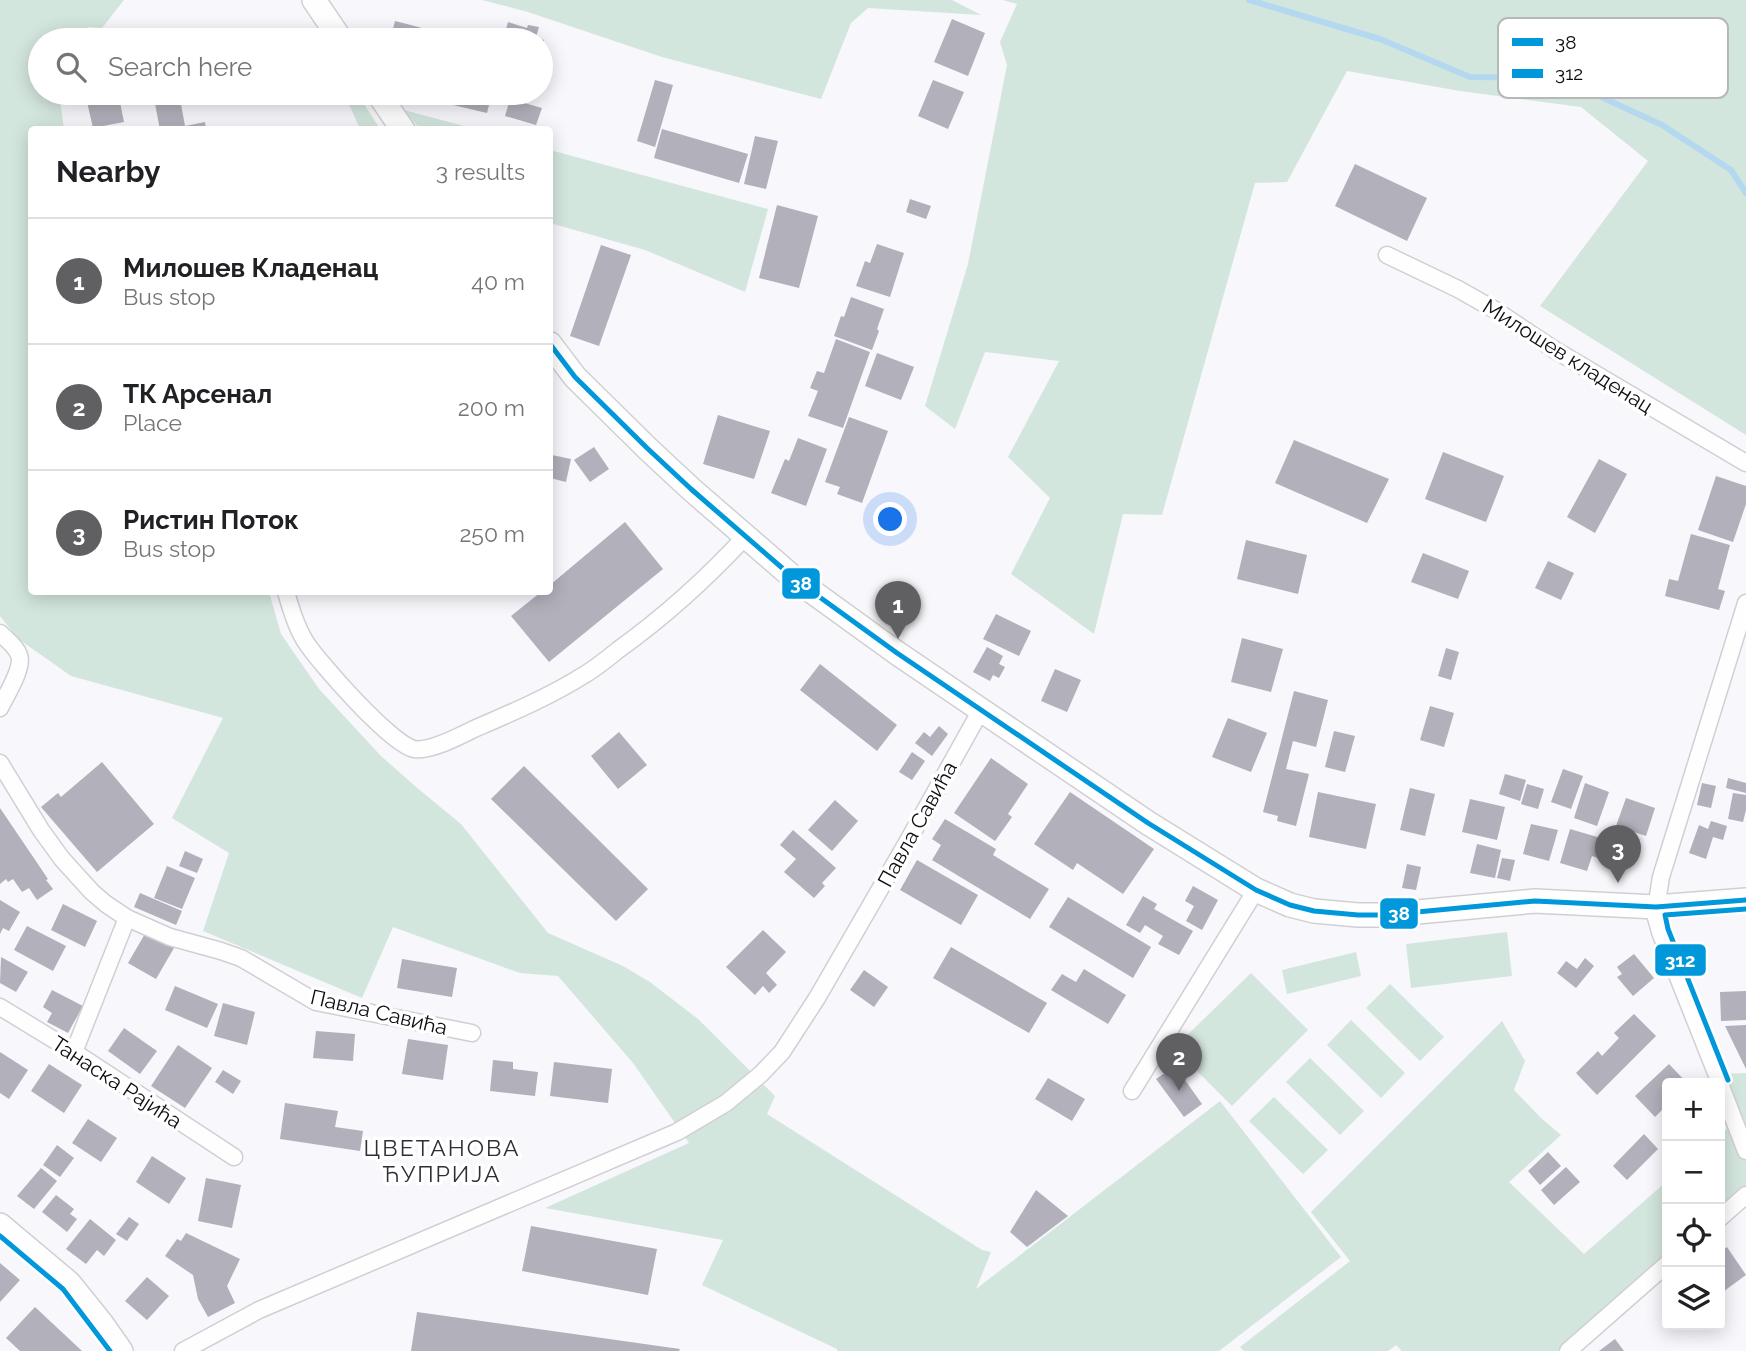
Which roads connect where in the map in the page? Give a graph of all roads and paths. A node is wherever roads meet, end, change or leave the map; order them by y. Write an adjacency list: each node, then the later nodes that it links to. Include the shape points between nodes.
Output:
1 (314, 0): 2 (street)
2 (333, 28)
3 (386, 105): 4 (street)
4 (400, 126)
5 (1387, 255): 7 (street, Милошев кладенац, via 1476,299)
6 (553, 348): 8 (street, via 575,377 647,448)
7 (1746, 463)
8 (745, 537): 9 (street, via 650,627 586,674 547,697 420,750 404,745 325,668 296,625); 13 (street, via 817,596)
9 (287, 595)
10 (1746, 603): 17 (street, via 1661,877)
11 (0, 634): 12 (street, via 16,649 21,663)
12 (0, 708)
13 (981, 710): 15 (street); 32 (street, Павла Савића, via 817,998 782,1052 734,1097 691,1124 623,1156 259,1310)
14 (0, 763): 18 (street, Павла Савића, via 62,859 92,892)
15 (1256, 890): 17 (street, via 1314,911 1358,915 1535,901); 23 (street)
16 (1746, 900): 17 (street)
17 (1656, 907): 22 (street, via 1656,921)
18 (127, 918): 20 (street, Павла Савића, via 170,937 242,958 316,1002); 21 (street)
19 (0, 1007): 21 (street, Танаска Рајића)
20 (472, 1033)
21 (74, 1052): 26 (street, Танаска Рајића)
22 (1718, 1078)
23 (1132, 1091)
24 (1725, 1097): 25 (street)
25 (1746, 1151)
26 (234, 1157)
27 (1746, 1195): 28 (street)
28 (1725, 1214)
29 (0, 1225): 31 (street, via 69,1283)
30 (1664, 1267): 33 (street)
31 (121, 1351)
32 (183, 1351)
33 (1567, 1351)

